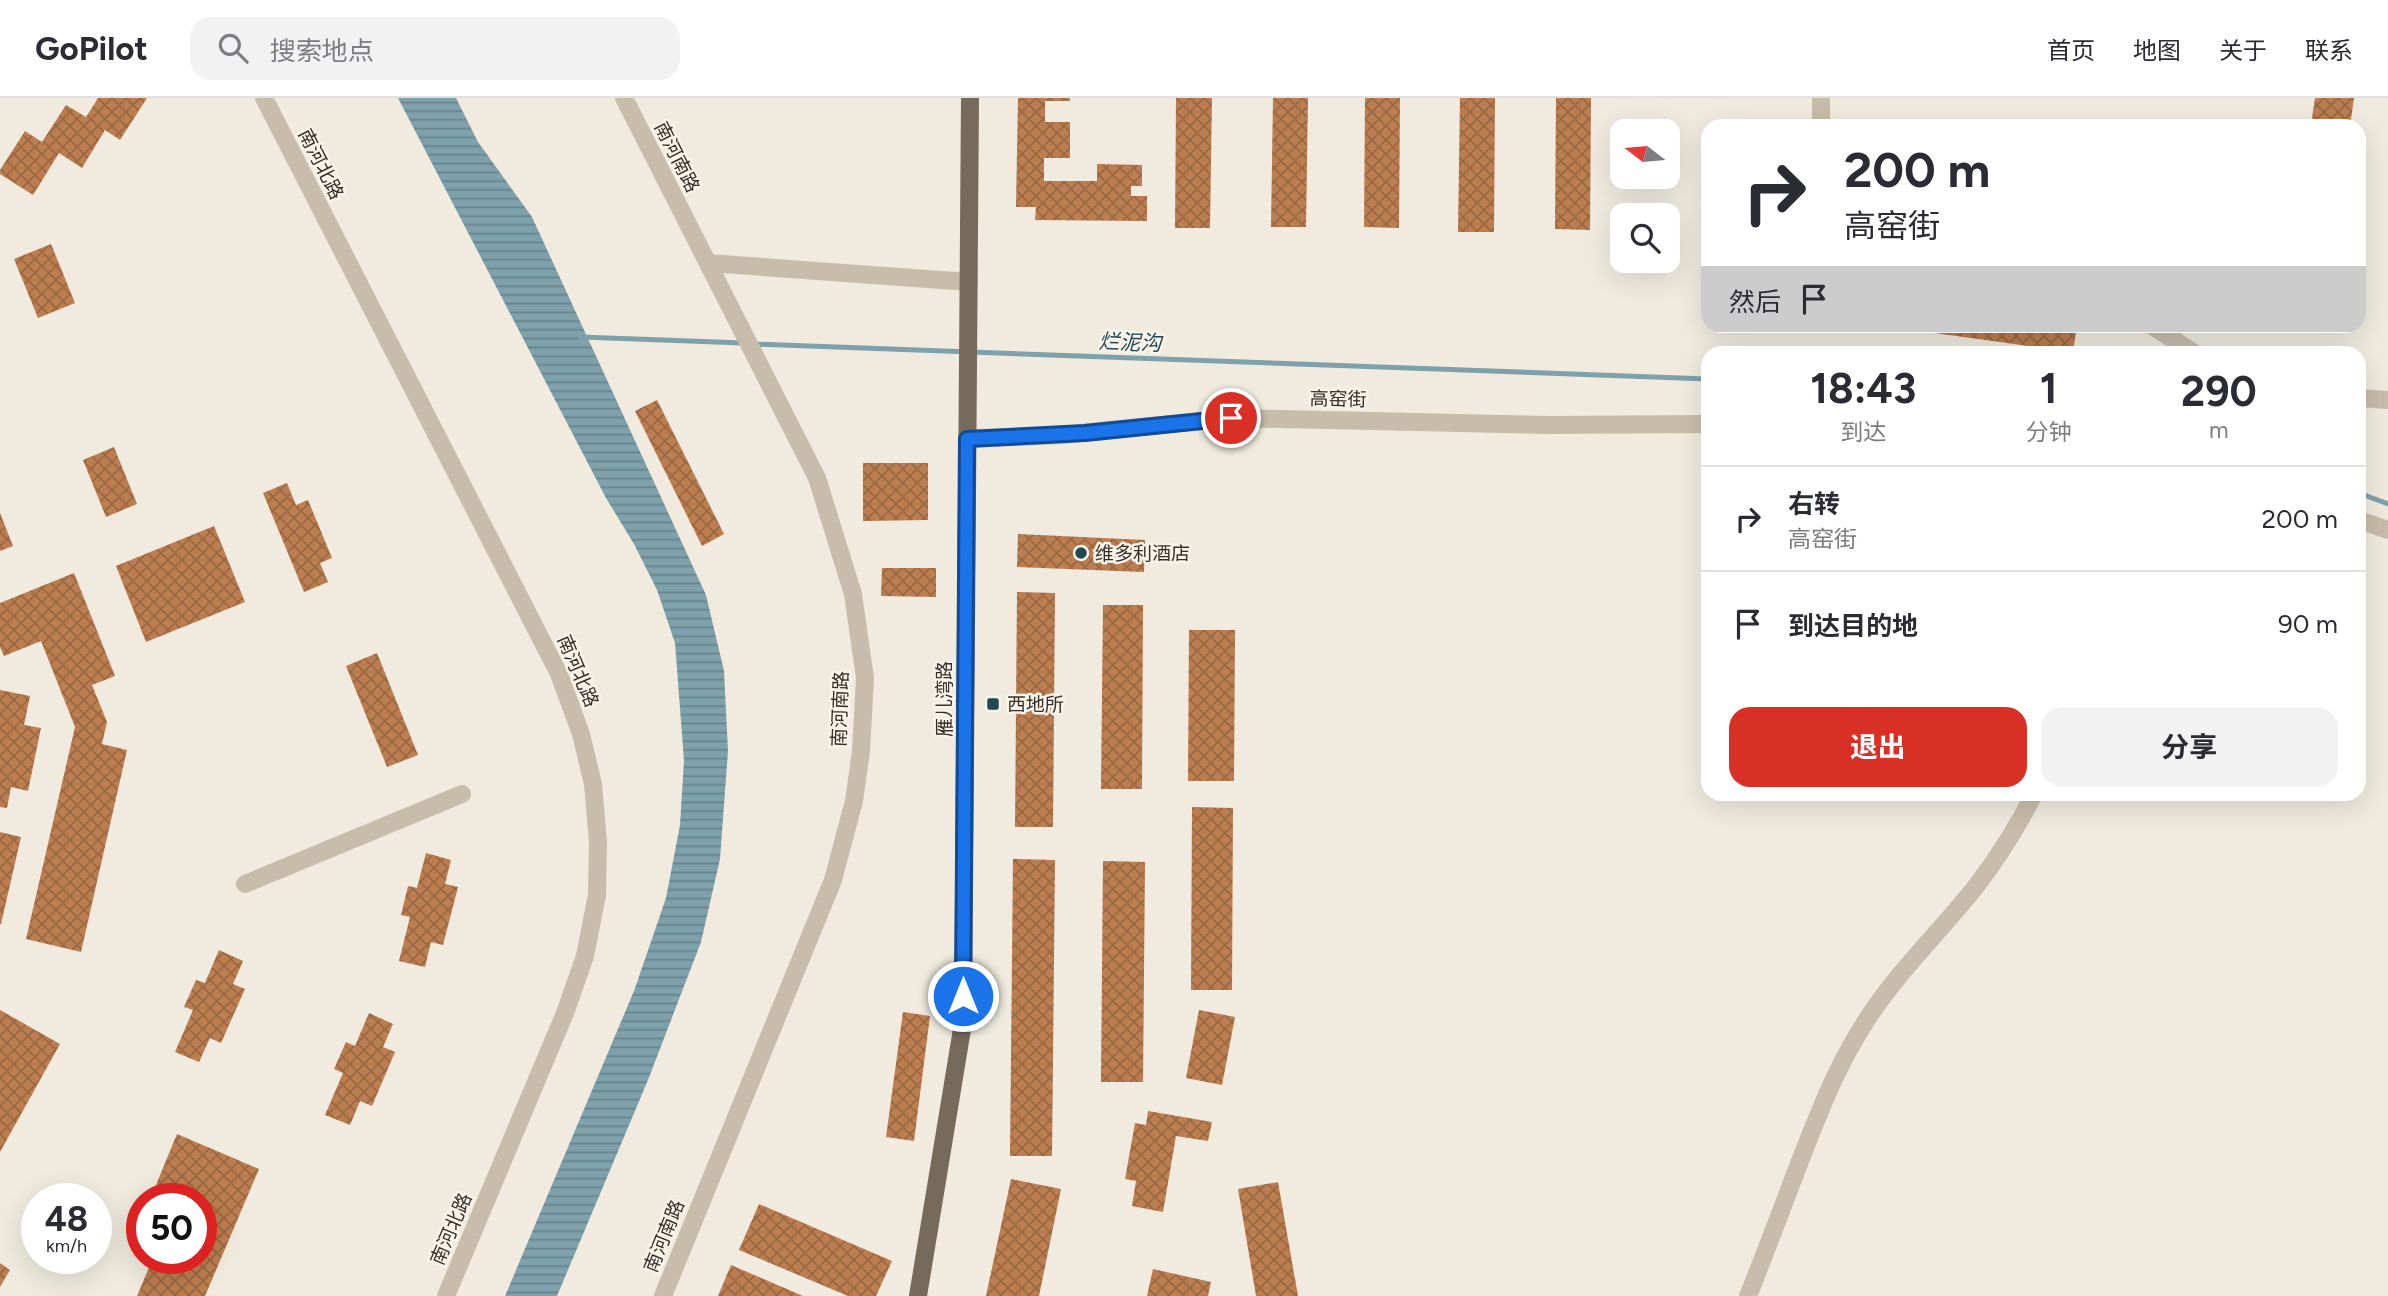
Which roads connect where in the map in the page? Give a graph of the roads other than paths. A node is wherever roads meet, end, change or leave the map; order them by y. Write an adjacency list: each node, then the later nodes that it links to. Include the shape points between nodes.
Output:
1 (264, 98): 19 (street, 南河北路, via 559,674 593,784 597,895 585,956)
2 (624, 98): 6 (street, 南河南路)
3 (970, 98): 7 (main road, 雁儿湾路)
4 (1821, 98): 5 (street)
5 (1821, 119)
6 (711, 270): 7 (street); 20 (street, 南河南路, via 817,478 853,594 865,678 854,801 834,880)
7 (969, 291): 13 (main road, 雁儿湾路)
8 (2163, 333): 9 (street)
9 (2183, 346)
10 (2366, 398): 11 (street)
11 (2388, 400)
12 (1701, 424): 13 (street, 高窑街, via 1231,418)
13 (967, 439): 21 (main road, 雁儿湾路, via 962,1023)
14 (2366, 522): 15 (street)
15 (2388, 530)
16 (462, 794): 18 (street)
17 (2030, 801): 22 (street, via 1997,858 1898,978 1842,1060)
18 (245, 884)
19 (446, 1296)
20 (663, 1296)
21 (918, 1296)
22 (1748, 1296)

